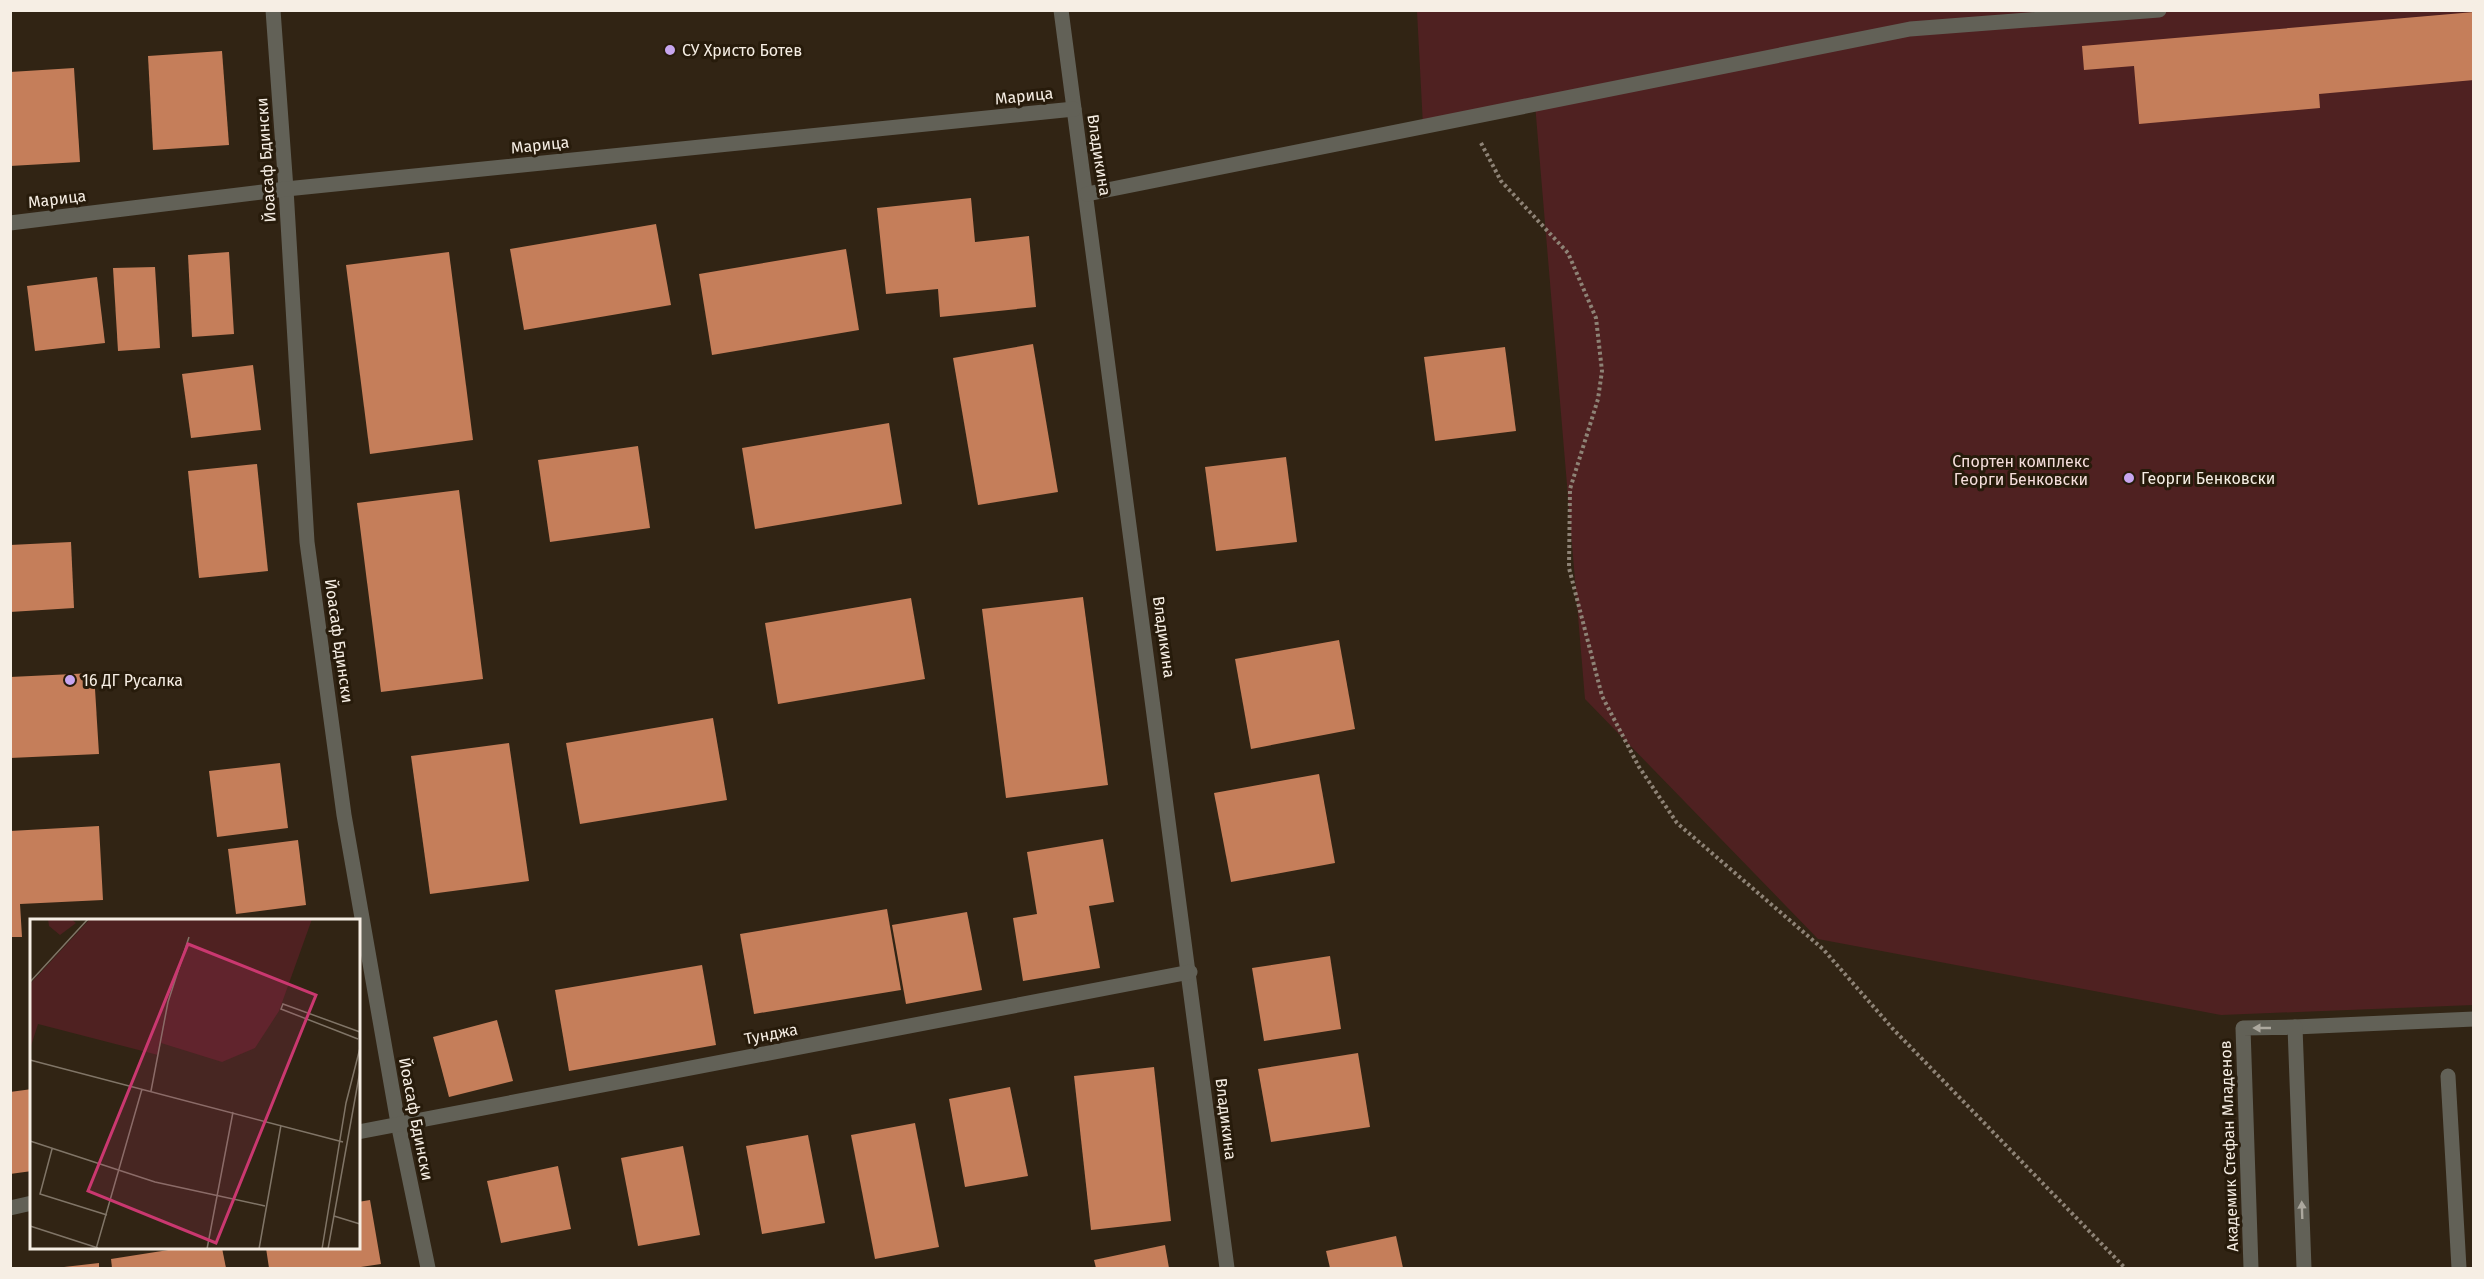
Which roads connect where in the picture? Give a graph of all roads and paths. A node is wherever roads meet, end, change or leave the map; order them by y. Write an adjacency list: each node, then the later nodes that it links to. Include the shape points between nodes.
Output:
1 (273, 10): 6 (street, Йоасаф Бдински)
2 (1061, 10): 4 (street, Владикина)
3 (2159, 10): 5 (street, via 1910,29)
4 (1074, 109): 6 (street, Марица); 7 (street, Владикина)
5 (1470, 117): 7 (street); 19 (path, via 1501,181 1568,253 1596,318 1602,371 1598,399 1570,489 1569,568 1602,696 1639,767 1677,823 1823,949 1893,1029)
6 (286, 189): 8 (street, Марица); 13 (street, Йоасаф Бдински, via 307,542 344,815)
7 (1087, 194): 9 (street, Владикина)
8 (10, 223)
9 (1190, 972): 13 (street, Тунджа); 18 (street, Владикина)
10 (2474, 1019): 11 (street)
11 (2295, 1028): 20 (street, Академик Стефан Младенов, one-way to 20, via 2243,1028); 21 (street, one-way to 11)
12 (2448, 1076): 22 (street)
13 (398, 1123): 14 (street, Тунджа); 17 (street, Йоасаф Бдински)
14 (360, 1132)
15 (30, 1203): 16 (street)
16 (10, 1208)
17 (428, 1269)
18 (1227, 1269)
19 (2125, 1269)
20 (2251, 1269)
21 (2304, 1269)
22 (2459, 1269)

